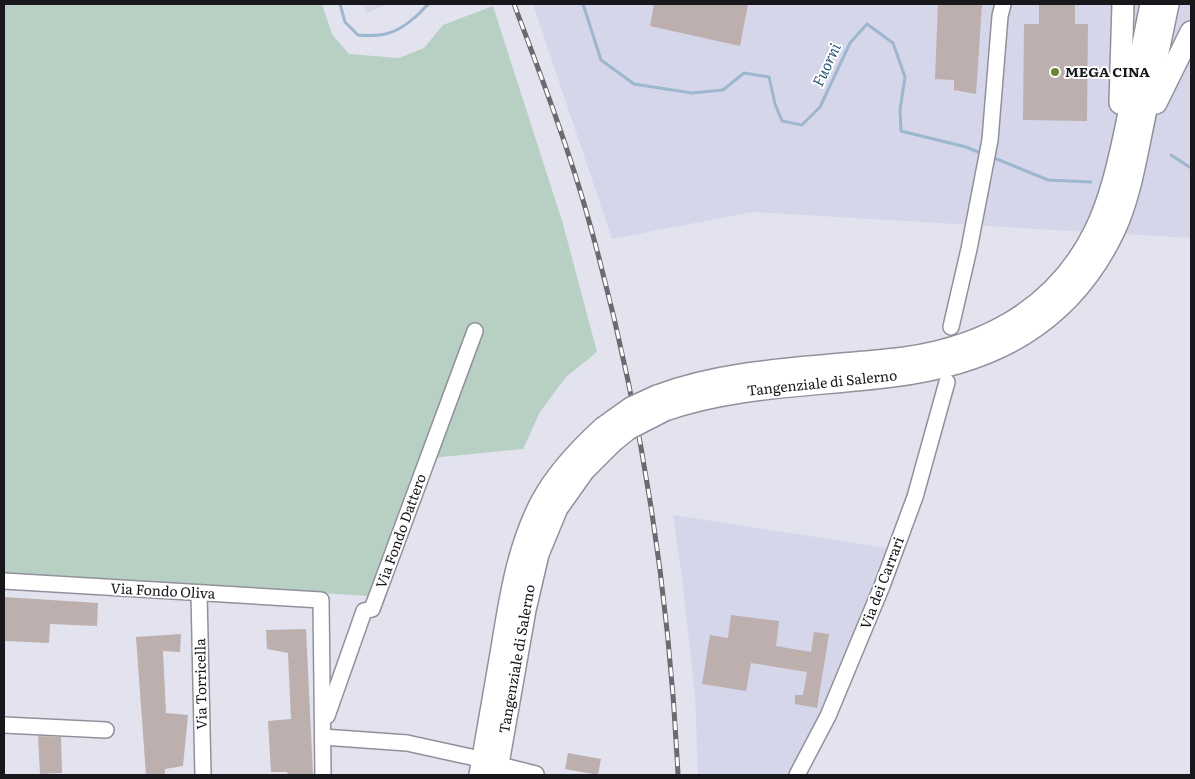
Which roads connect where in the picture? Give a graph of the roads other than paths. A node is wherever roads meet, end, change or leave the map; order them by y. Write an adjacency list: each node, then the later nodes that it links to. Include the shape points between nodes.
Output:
1 (1003, 4): 7 (street, via 990,140)
2 (1123, 4): 6 (highway)
3 (1151, 4): 6 (highway, Tangenziale di Salerno)
4 (1168, 4): 6 (highway, Tangenziale di Salerno)
5 (1191, 32): 6 (highway)
6 (1126, 165): 10 (highway, Tangenziale di Salerno, bridge, via 1116,202 1115,230 1087,276 1038,325 992,352 933,370 889,377 743,391 661,403 628,430)
7 (951, 327)
8 (475, 331): 16 (street, Via Fondo Dattero, via 372,609 364,611)
9 (947, 382): 22 (street, Via dei Carrari, via 915,497 882,586 828,716)
10 (607, 435): 17 (highway, Tangenziale di Salerno, via 584,446 558,476 528,534 509,607); 18 (highway, Tangenziale di Salerno, via 557,508 538,554 525,610)
11 (4, 581): 12 (street, Via Fondo Oliva)
12 (199, 593): 13 (street, Via Fondo Oliva); 20 (street, Via Torricella)
13 (321, 600): 16 (street, Via Fondo Dattero)
14 (4, 725): 15 (street)
15 (106, 730)
16 (323, 732): 17 (street, via 407,743); 21 (street, Via Fondo Dattero)
17 (476, 766)
18 (502, 771): 19 (street)
19 (536, 774)
20 (203, 775)
21 (323, 775)
22 (797, 775)

